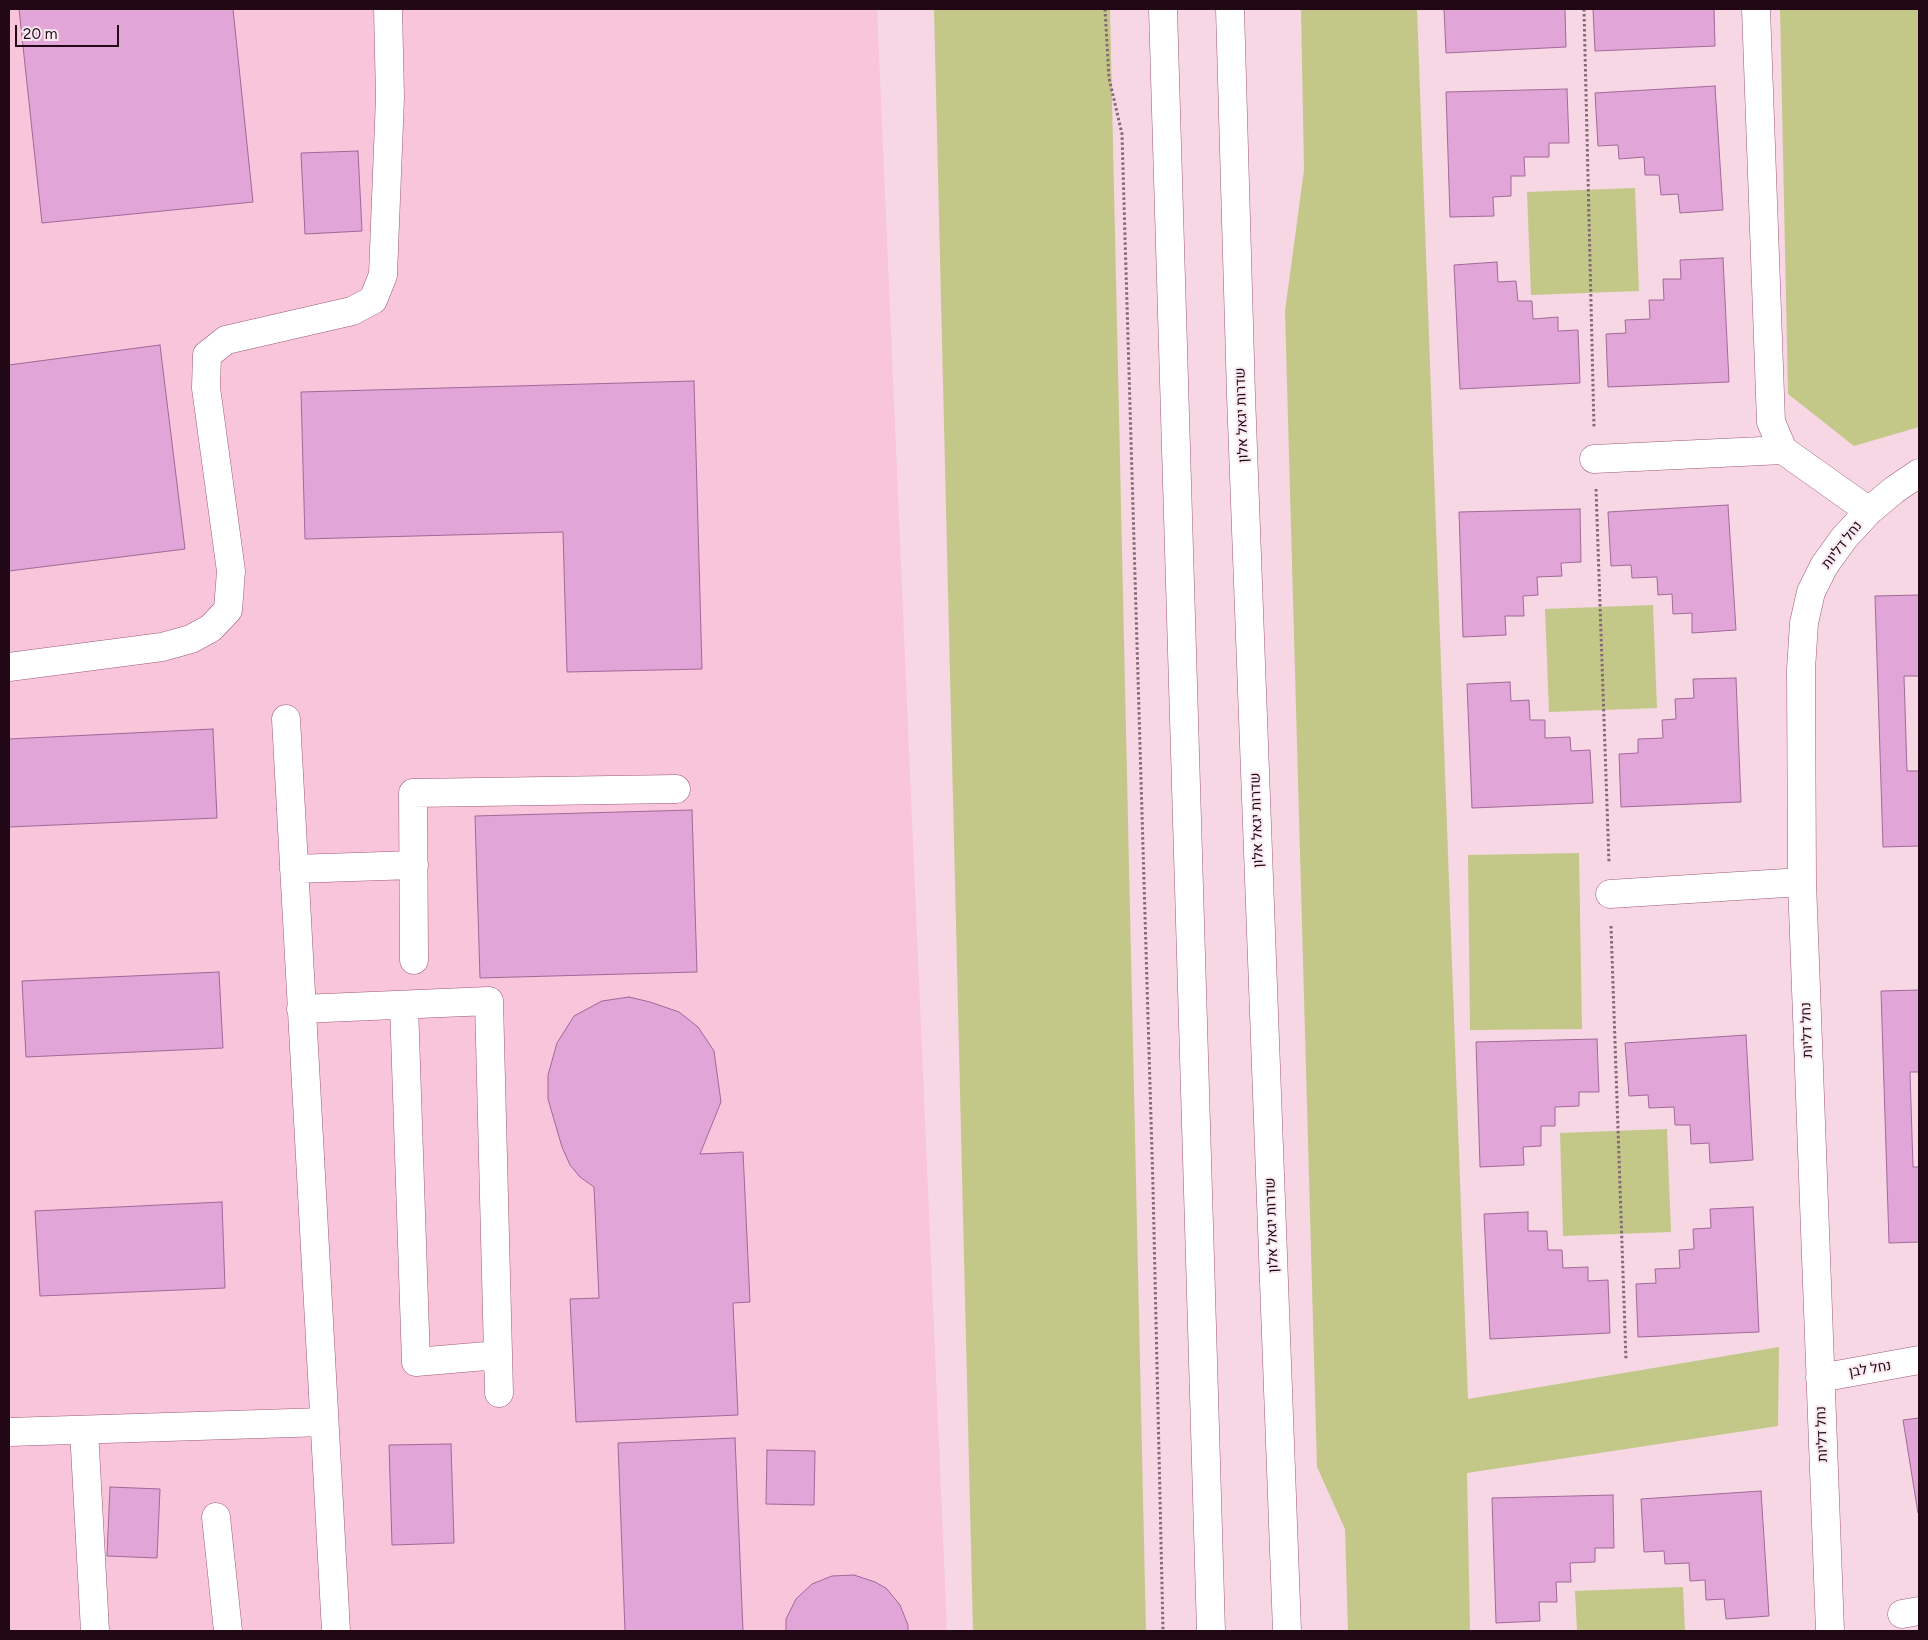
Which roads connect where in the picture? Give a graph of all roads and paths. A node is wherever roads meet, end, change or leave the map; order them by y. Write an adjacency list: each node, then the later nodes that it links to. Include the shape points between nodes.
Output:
1 (388, 9): 11 (main road, via 390,97 383,275 372,300 352,311 226,340 206,354 206,388 231,571 228,610 211,628 191,639 162,647)
2 (1105, 9): 33 (path, via 1109,78 1122,134)
3 (1163, 9): 34 (main road)
4 (1230, 9): 35 (main road, שדרות יגאל אלון, via 1241,395)
5 (1584, 9): 8 (path)
6 (1756, 9): 7 (main road, via 1771,422)
7 (1783, 450): 8 (main road); 10 (main road)
8 (1594, 459): 17 (path)
9 (1919, 473): 10 (main road, נחל דליות)
10 (1868, 511): 16 (main road, נחל דליות, via 1824,566 1811,592 1804,623 1801,669)
11 (9, 667)
12 (286, 719): 15 (main road)
13 (676, 789): 14 (main road, via 413,793)
14 (414, 865): 15 (main road); 18 (main road)
15 (294, 869): 20 (main road)
16 (1802, 882): 17 (main road); 24 (main road, נחל דליות)
17 (1610, 894): 22 (path)
18 (414, 960)
19 (404, 1005): 20 (main road); 21 (main road, via 416,1362); 21 (main road, via 489,1001)
20 (301, 1009): 26 (main road)
21 (498, 1356): 25 (main road)
22 (1626, 1360)
23 (1919, 1360): 24 (main road, נחל לבן)
24 (1820, 1378): 36 (main road, נחל דליות)
25 (500, 1393)
26 (324, 1422): 27 (main road); 32 (main road)
27 (84, 1430): 28 (main road); 30 (main road)
28 (9, 1432)
29 (216, 1517): 31 (main road)
30 (95, 1631)
31 (228, 1631)
32 (336, 1631)
33 (1163, 1631)
34 (1211, 1631)
35 (1287, 1631)
36 (1830, 1631)

